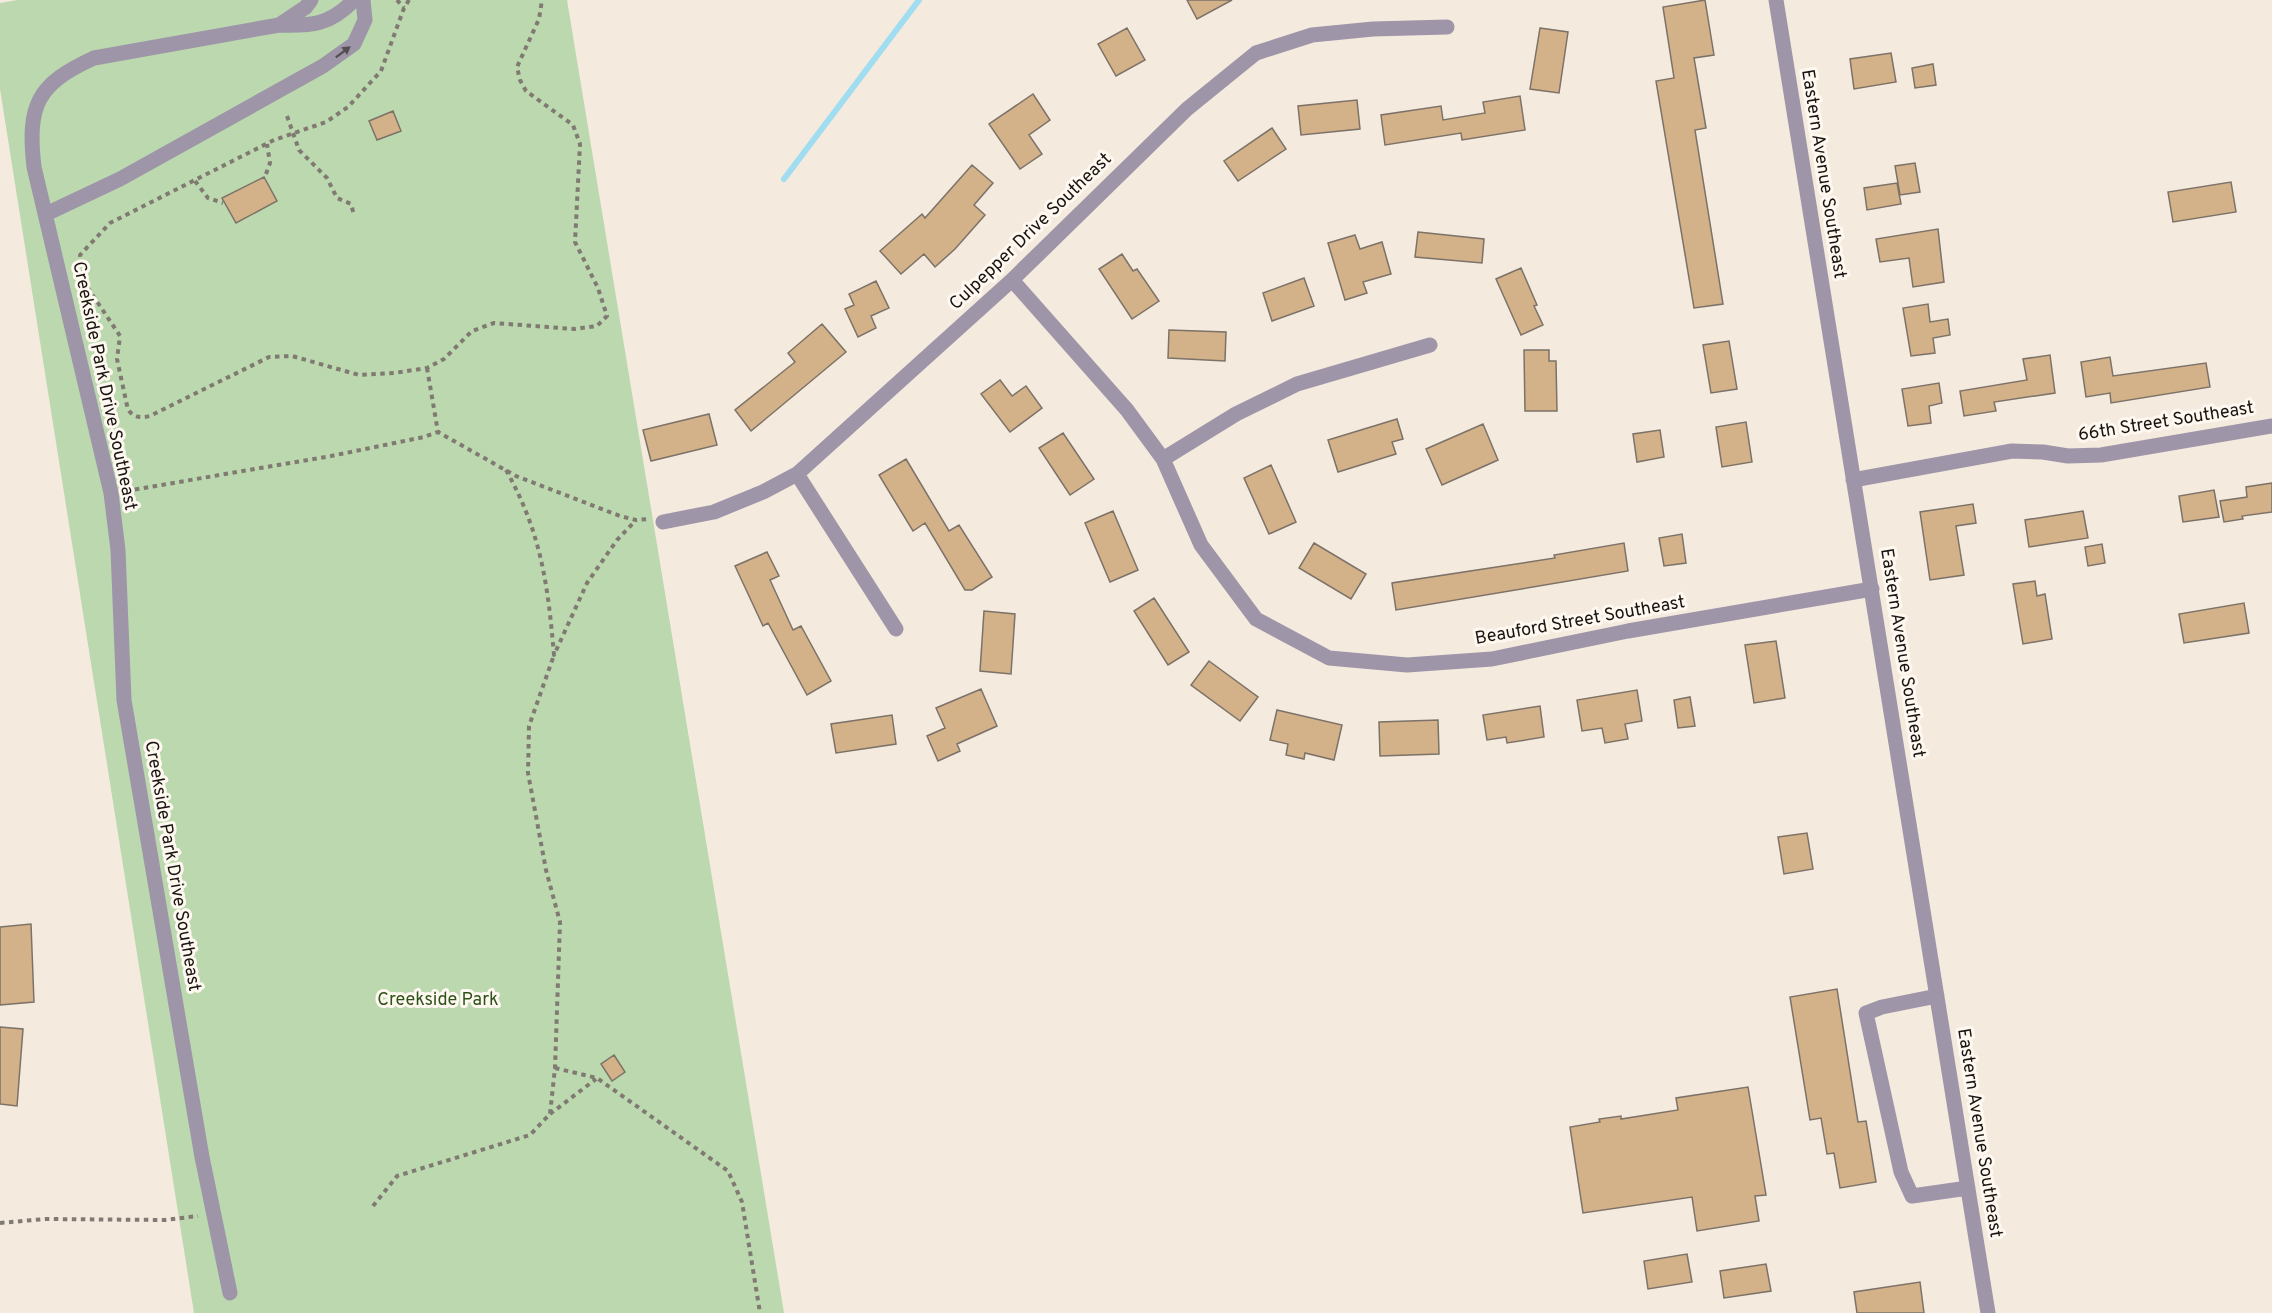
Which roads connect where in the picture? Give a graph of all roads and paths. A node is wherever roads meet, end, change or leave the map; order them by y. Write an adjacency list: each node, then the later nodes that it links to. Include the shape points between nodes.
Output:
1 (311, 0): 9 (street, Creekside Park Drive Southeast, via 306,8)
2 (354, 0): 9 (street, Creekside Park Drive Southeast, via 328,21 307,26)
3 (363, 0): 17 (street, one-way to 3, via 120,179 323,66 354,44 365,20)
4 (398, 0): 8 (path)
5 (409, 0): 8 (path)
6 (542, 0): 21 (path, via 539,19 517,67 526,91 573,125 580,144 575,242 607,316 597,326 574,329 494,323 472,331 444,359)
7 (1776, 0): 27 (street, Eastern Avenue Southeast)
8 (404, 8): 12 (path, via 381,71 348,107 326,122)
9 (279, 25): 17 (street, Creekside Park Drive Southeast, via 94,58 69,69 46,89 34,110 30,135)
10 (1447, 27): 19 (street, Culpepper Drive Southeast, via 1312,35 1256,54 1187,109)
11 (287, 116): 12 (path)
12 (293, 132): 13 (path); 18 (path, via 299,150 327,178 337,198 351,204)
13 (267, 144): 14 (path, via 270,163); 15 (path)
14 (266, 174)
15 (195, 181): 16 (path, via 208,198); 21 (path, via 110,223 80,255 86,285 120,336 117,358 132,415 150,416 269,357 292,356 359,375)
16 (223, 203)
17 (46, 214): 28 (street, Creekside Park Drive Southeast)
18 (354, 215)
19 (1012, 280): 24 (street, Beauford Street Southeast, via 1127,410); 26 (street, Culpepper Drive Southeast)
20 (1430, 345): 24 (street, via 1297,384 1236,414)
21 (427, 368): 23 (path)
22 (2272, 426): 27 (street, 66th Street Southeast, via 2101,454 2068,456 2012,451)
23 (438, 432): 25 (path); 28 (path, via 331,456)
24 (1163, 459): 31 (street, Beauford Street Southeast, via 1201,545 1256,619 1329,658 1407,665 1492,659)
25 (506, 470): 29 (path); 33 (path, via 523,499 542,556)
26 (797, 474): 30 (street, Culpepper Drive Southeast, via 714,512); 32 (street)
27 (1853, 480): 31 (street, Eastern Avenue Southeast)
28 (111, 493): 40 (street, Creekside Park Drive Southeast, via 118,550 124,700)
29 (636, 520): 30 (path, via 662,517); 33 (path, via 587,583)
30 (663, 522)
31 (1872, 588): 34 (street, Eastern Avenue Southeast)
32 (896, 629)
33 (554, 654): 35 (path, via 529,726 528,773 560,922)
34 (1937, 996): 38 (street, Eastern Avenue Southeast); 38 (street, via 1866,1013 1900,1172 1912,1196)
35 (555, 1068): 36 (path); 37 (path)
36 (597, 1078): 37 (path); 43 (path, via 728,1171 742,1202)
37 (549, 1114): 39 (path, via 530,1135 397,1176)
38 (1968, 1188): 44 (street, Eastern Avenue Southeast)
39 (372, 1206)
40 (214, 1213): 41 (path, via 165,1220 45,1219); 42 (street, Creekside Park Drive Southeast)
41 (0, 1223)
42 (230, 1293)
43 (760, 1313)
44 (1989, 1313)

